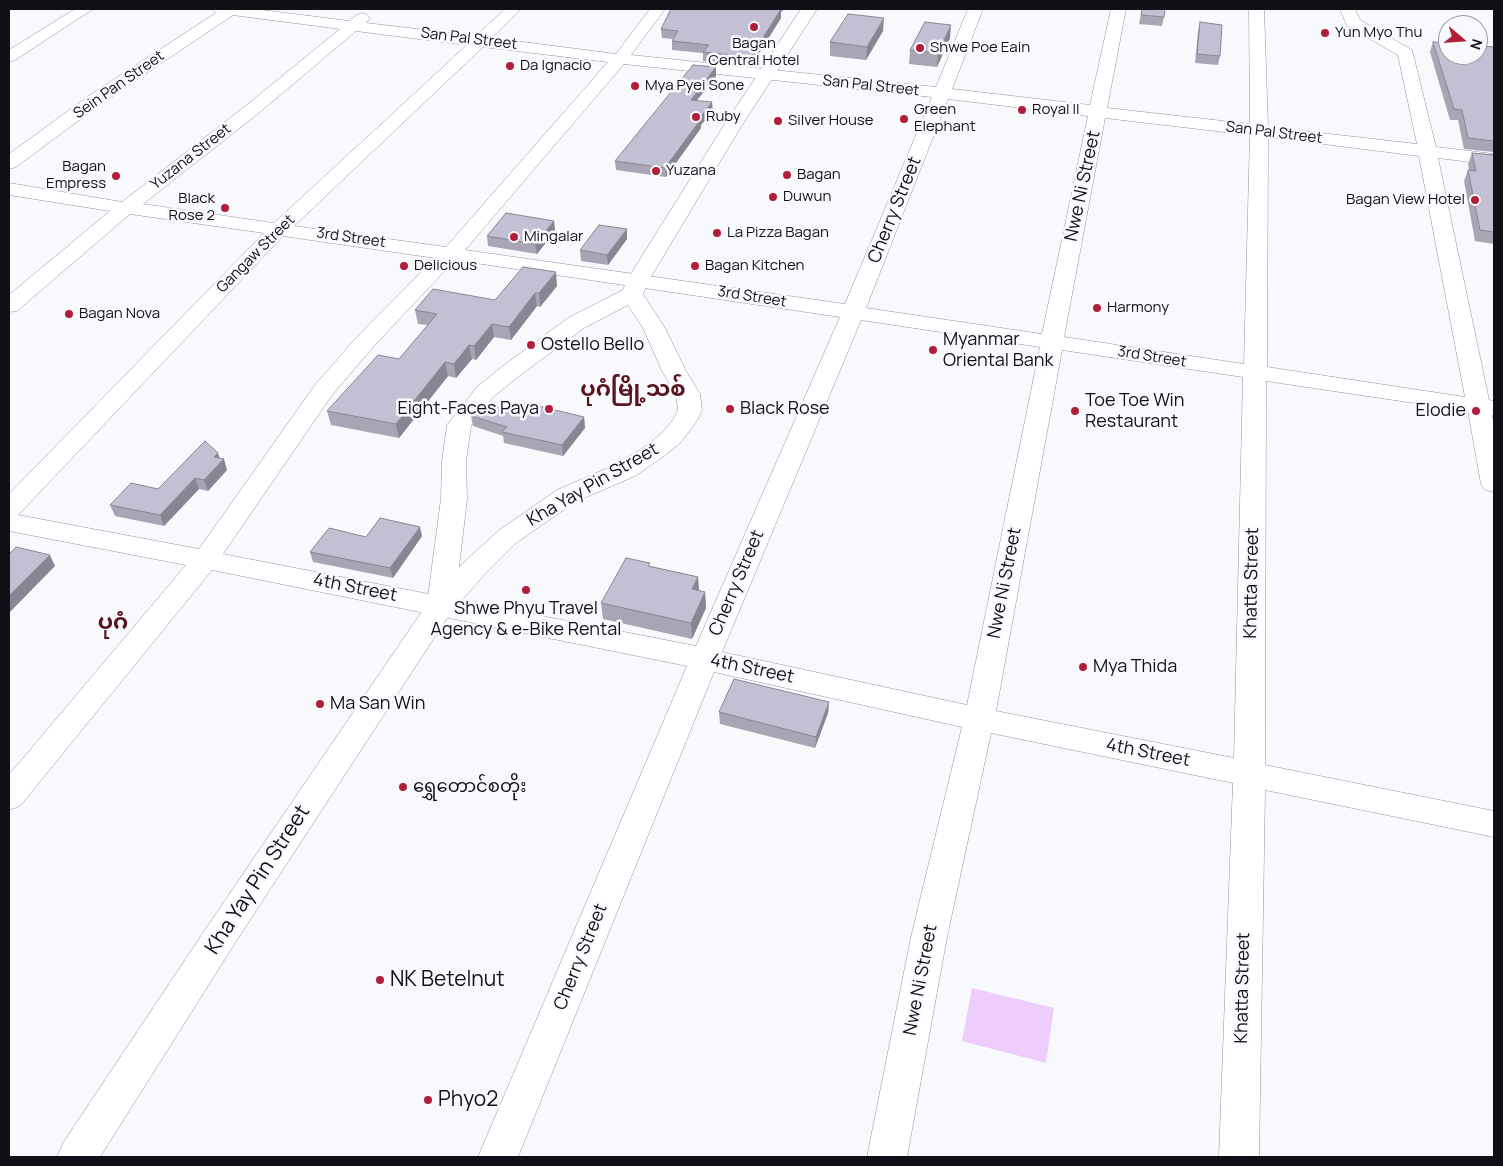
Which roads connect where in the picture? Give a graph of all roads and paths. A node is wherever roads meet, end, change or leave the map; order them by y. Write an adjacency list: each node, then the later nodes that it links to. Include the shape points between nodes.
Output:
1 (85, 9): 13 (street)
2 (227, 9): 11 (street, San Pal Street); 21 (street, Sein Pan Street)
3 (374, 9): 11 (street, Yuzana Street)
4 (514, 9): 12 (street, Gangaw Street)
5 (658, 9): 14 (street)
6 (809, 9): 15 (street)
7 (976, 9): 16 (street, Cherry Street)
8 (1119, 9): 17 (street, Nwe Ni Street)
9 (1257, 9): 18 (street, Khatta Street)
10 (1348, 9): 19 (street, via 1353,23 1406,53)
11 (354, 25): 12 (street, San Pal Street); 23 (street, Yuzana Street)
12 (481, 40): 14 (street, San Pal Street); 24 (street, Gangaw Street)
13 (9, 57)
14 (620, 59): 15 (street, San Pal Street); 25 (street)
15 (766, 74): 16 (street, San Pal Street); 26 (street)
16 (942, 93): 17 (street, San Pal Street); 28 (street, Cherry Street)
17 (1098, 112): 18 (street, San Pal Street); 29 (street, Nwe Ni Street)
18 (1259, 132): 19 (street, San Pal Street); 30 (street, Khatta Street)
19 (1428, 152): 20 (street, San Pal Street); 31 (street)
20 (1494, 159)
21 (9, 163)
22 (9, 189): 23 (street, 3rd Street)
23 (126, 208): 24 (street, 3rd Street); 27 (street, Yuzana Street)
24 (280, 228): 25 (street, 3rd Street); 33 (street, Gangaw Street)
25 (452, 252): 26 (street, 3rd Street); 35 (street, via 323,390)
26 (635, 287): 28 (street, 3rd Street); 36 (street, Kha Yay Pin Street, via 576,323 511,371 485,392 459,425 454,461 454,499); 36 (street, Kha Yay Pin Street, via 688,394 690,410 684,422 672,437 626,470 566,496 507,537)
27 (9, 306)
28 (853, 312): 29 (street, 3rd Street); 37 (street, Cherry Street)
29 (1052, 342): 30 (street, 3rd Street); 38 (street, Nwe Ni Street)
30 (1255, 373): 31 (street, 3rd Street); 39 (street, Khatta Street)
31 (1487, 407): 32 (street)
32 (1494, 484)
33 (9, 509)
34 (9, 522): 35 (street, 4th Street)
35 (206, 560): 36 (street, 4th Street); 40 (street)
36 (440, 605): 37 (street, 4th Street); 42 (street, Kha Yay Pin Street)
37 (705, 659): 38 (street, 4th Street); 43 (street, Cherry Street)
38 (978, 719): 39 (street, 4th Street); 44 (street, Nwe Ni Street, via 929,937)
39 (1249, 773): 41 (street, 4th Street); 45 (street, Khatta Street)
40 (9, 797)
41 (1494, 824)
42 (77, 1157)
43 (498, 1157)
44 (887, 1157)
45 (1239, 1157)

